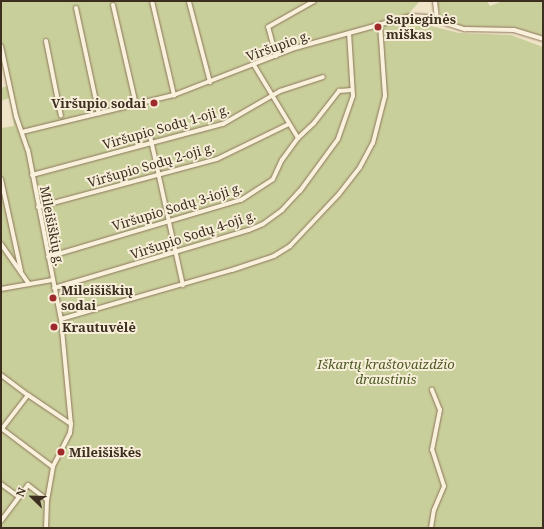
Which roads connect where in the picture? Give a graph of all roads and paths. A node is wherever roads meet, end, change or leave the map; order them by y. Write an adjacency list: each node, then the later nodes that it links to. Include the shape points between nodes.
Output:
1 (152, 1): 18 (street)
2 (314, 1): 13 (street, via 268,27)
3 (435, 1): 7 (street)
4 (189, 2): 16 (street)
5 (113, 6): 20 (street)
6 (76, 8): 21 (street)
7 (437, 20): 8 (street, Viršupio g., via 419,15); 10 (street, Viršupio g., via 465,29 514,30)
8 (380, 25): 9 (street, Viršupio g.); 39 (street, via 385,96 373,143 352,178 328,206 282,251)
9 (349, 33): 13 (street, Viršupio g.); 17 (street, Viršupio Sodų 4-oji g.)
10 (543, 39)
11 (46, 41): 22 (street)
12 (1, 46): 25 (street, Mileišiškių g., via 16,116)
13 (276, 56): 14 (street, Viršupio g.)
14 (254, 65): 16 (street, Viršupio g.); 19 (street)
15 (322, 77): 19 (street, Viršupio Sodų 1-oji g.)
16 (210, 82): 18 (street, Viršupio g.)
17 (352, 90): 26 (street, Viršupio Sodų 3-ioji g., via 339,91 314,124); 34 (street, Viršupio Sodų 4-oji g., via 351,105 336,143 285,207 257,227)
18 (174, 95): 21 (street, Viršupio g.)
19 (274, 95): 23 (street); 27 (street, Viršupio Sodų 1-oji g., via 224,124)
20 (135, 100)
21 (99, 114): 25 (street, Viršupio g.)
22 (61, 116)
23 (289, 124): 26 (street); 28 (street, Viršupio Sodų 2-oji g., via 217,159)
24 (149, 131): 27 (street)
25 (22, 132): 29 (street, Mileišiškių g.)
26 (298, 138): 32 (street, Viršupio Sodų 3-ioji g., via 282,160 276,177 250,196)
27 (152, 143): 28 (street); 29 (street, Viršupio Sodų 1-oji g.)
28 (159, 174): 31 (street, Viršupio Sodų 2-oji g.); 32 (street)
29 (32, 175): 31 (street, Mileišiškių g.)
30 (1, 180): 36 (street)
31 (38, 206): 35 (street, Mileišiškių g.)
32 (168, 221): 34 (street); 35 (street, Viršupio Sodų 3-ioji g.)
33 (1, 244): 36 (street)
34 (175, 252): 39 (street); 41 (street, Viršupio Sodų 4-oji g.)
35 (48, 258): 37 (street, Mileišiškių g.)
36 (21, 271): 38 (street)
37 (52, 280): 38 (street); 41 (street, Mileišiškių g.)
38 (29, 284): 40 (street)
39 (183, 285): 42 (street)
40 (1, 288)
41 (54, 288): 42 (street, Mileišiškių g.)
42 (61, 319): 46 (street, Mileišiškių g.)
43 (1, 375): 45 (street)
44 (432, 390): 54 (street, via 440,410 432,450 444,486 434,510)
45 (28, 395): 46 (street); 47 (street)
46 (71, 424): 48 (street, Mileišiškių g., via 68,437)
47 (1, 429): 48 (street)
48 (53, 467): 51 (street, Mileišiškių g.)
49 (1, 484): 50 (street)
50 (19, 497): 51 (street, via 30,485); 52 (street)
51 (47, 500): 53 (street, Mileišiškių g.)
52 (1, 521)
53 (46, 528)
54 (431, 528)

